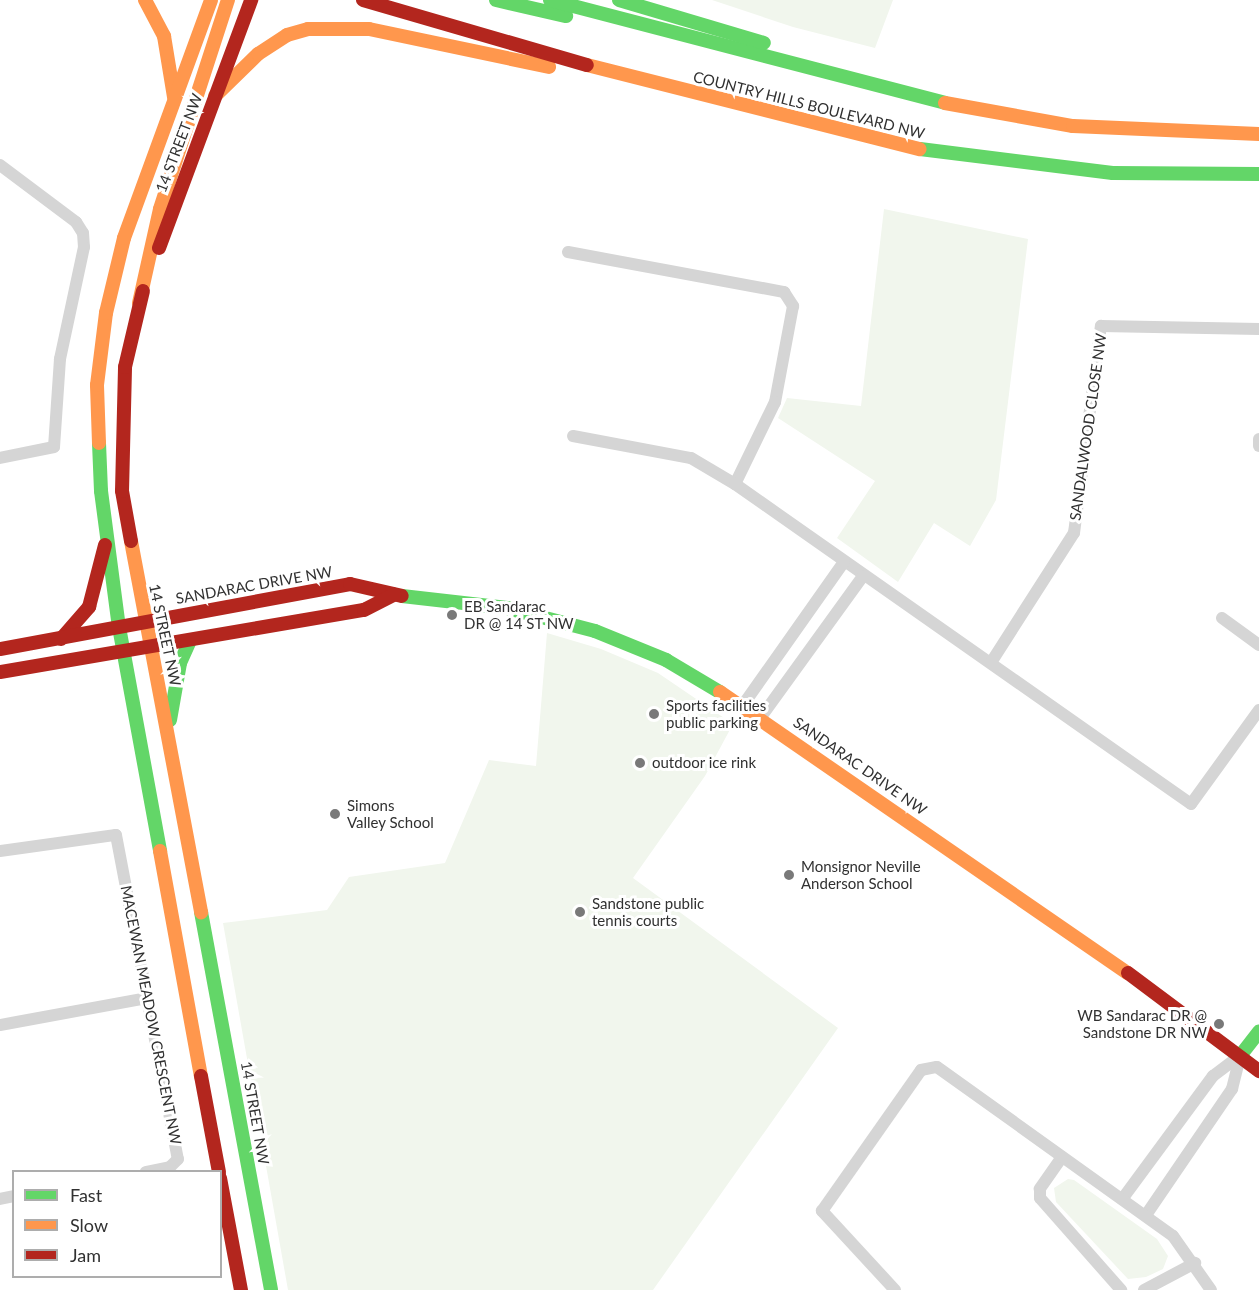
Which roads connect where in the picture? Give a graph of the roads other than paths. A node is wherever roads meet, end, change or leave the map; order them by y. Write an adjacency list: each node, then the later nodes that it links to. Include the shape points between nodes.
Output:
1 (145, 0): 10 (main road, via 164,36)
2 (211, 0): 10 (main road, 14 STREET NW)
3 (228, 0): 17 (main road, via 160,209)
4 (251, 0): 11 (main road, 14 STREET NW)
5 (363, 0): 9 (main road, COUNTRY HILLS BOULEVARD NW)
6 (496, 0): 12 (main road, via 829,85)
7 (550, 0): 12 (main road)
8 (619, 0): 12 (main road, via 835,64)
9 (655, 85): 11 (main road, via 621,84 491,53 343,27 308,29 288,35 258,54); 15 (main road, COUNTRY HILLS BOULEVARD NW, via 843,134 968,158 1113,172)
10 (174, 96): 24 (main road, 14 STREET NW, via 124,238 106,313 97,386 100,491)
11 (215, 96): 17 (main road, 14 STREET NW)
12 (925, 99): 13 (main road, via 1073,126)
13 (1259, 134)
14 (0, 165): 22 (street, via 76,222 83,233 84,247 60,359 54,447)
15 (1259, 174)
16 (568, 252): 23 (street, via 784,292 793,306 777,392 760,438)
17 (139, 303): 29 (main road, 14 STREET NW, via 125,367 122,491)
18 (1259, 329): 37 (street, SANDALWOOD CLOSE NW, via 1101,326 1074,533)
19 (573, 436): 23 (street, via 691,458)
20 (1259, 439): 21 (street)
21 (1259, 446)
22 (0, 458)
23 (735, 484): 25 (street)
24 (107, 537): 30 (main road, 14 STREET NW); 31 (main road, via 89,607)
25 (844, 562): 26 (street); 39 (street)
26 (863, 576): 37 (street); 41 (street)
27 (394, 595): 29 (main road, SANDARAC DRIVE NW, via 350,584); 32 (main road, via 364,610); 39 (main road, SANDARAC DRIVE NW, via 507,608 595,631 666,660)
28 (1222, 618): 33 (street)
29 (146, 622): 30 (main road, SANDARAC DRIVE NW); 34 (main road, 14 STREET NW)
30 (119, 627): 31 (main road, SANDARAC DRIVE NW); 36 (main road, 14 STREET NW)
31 (61, 639): 35 (main road, SANDARAC DRIVE NW)
32 (190, 641): 34 (main road); 42 (main road, via 180,663)
33 (1259, 645)
34 (150, 648): 36 (main road); 42 (main road, 14 STREET NW)
35 (0, 649)
36 (123, 653): 38 (main road); 51 (main road, 14 STREET NW)
37 (992, 661): 40 (street, via 1191,804)
38 (0, 672)
39 (743, 705): 41 (main road, SANDARAC DRIVE NW)
40 (1259, 710)
41 (761, 717): 47 (main road, SANDARAC DRIVE NW)
42 (168, 732): 57 (main road, 14 STREET NW)
43 (0, 851): 44 (street, MACEWAN MEADOW CRESCENT NW, via 116,835)
44 (147, 998): 45 (street); 50 (street, MACEWAN MEADOW CRESCENT NW, via 178,1158 170,1167)
45 (0, 1025)
46 (1259, 1032): 47 (main road)
47 (1240, 1056): 48 (main road, SANDARAC DRIVE NW); 53 (street, via 1213,1076); 54 (street, via 1232,1089)
48 (1259, 1071)
49 (1062, 1157): 53 (street); 58 (street, via 937,1068 921,1070 822,1211); 59 (street, via 1040,1189 1040,1198)
50 (156, 1170)
51 (219, 1170)
52 (222, 1189): 56 (main road)
53 (1123, 1198): 54 (street)
54 (1146, 1215): 55 (street, via 1173,1236)
55 (1195, 1263): 60 (street); 61 (street)
56 (241, 1290)
57 (271, 1290)
58 (895, 1290)
59 (1121, 1290)
60 (1144, 1290)
61 (1211, 1290)

